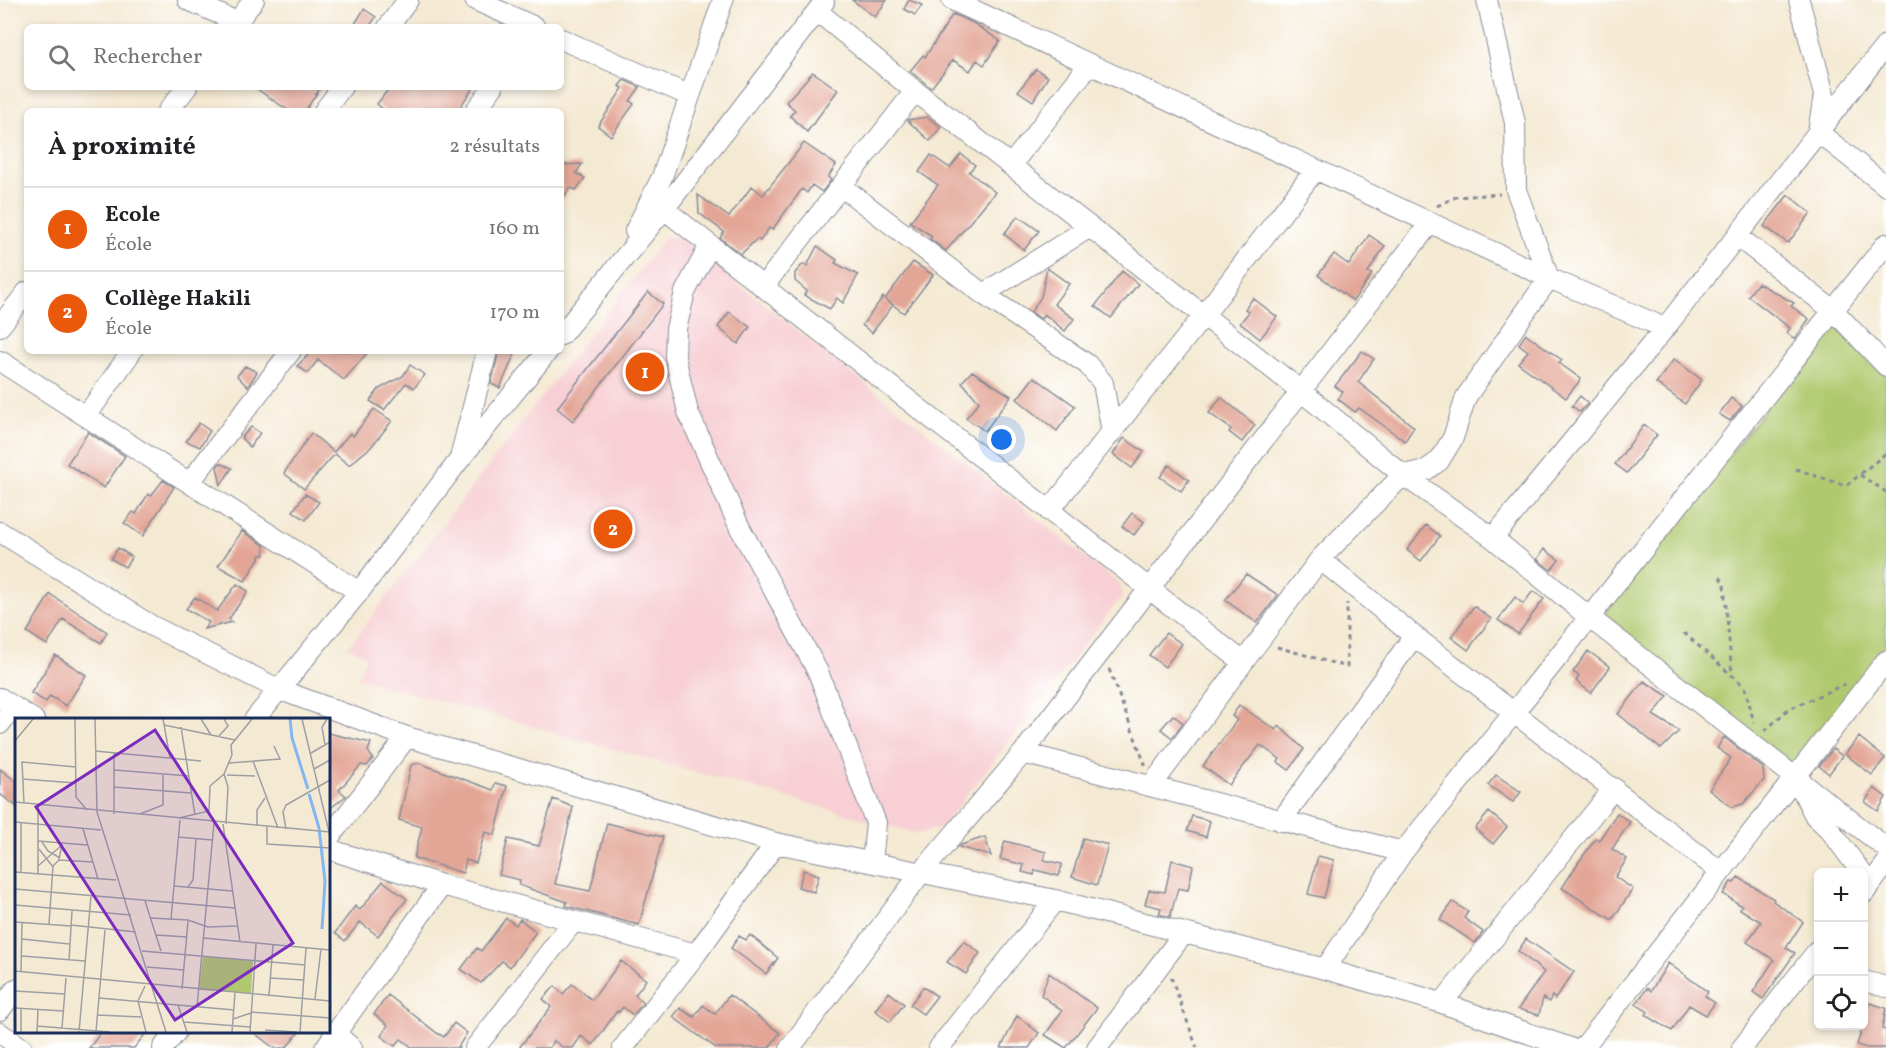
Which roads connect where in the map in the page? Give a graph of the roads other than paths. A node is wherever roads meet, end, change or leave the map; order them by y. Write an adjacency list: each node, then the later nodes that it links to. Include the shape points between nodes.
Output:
1 (189, 0): 10 (street)
2 (254, 0): 10 (street)
3 (408, 0): 11 (street)
4 (475, 0): 12 (street)
5 (723, 0): 20 (street)
6 (952, 0): 15 (street)
7 (1487, 0): 36 (street, via 1515,123 1516,190)
8 (1799, 0): 24 (street, via 1824,95)
9 (822, 5): 19 (street); 29 (street)
10 (235, 24)
11 (390, 24)
12 (528, 24)
13 (564, 40): 20 (street)
14 (1886, 45): 24 (street)
15 (1089, 65): 25 (street); 26 (street)
16 (185, 90): 21 (street)
17 (340, 90): 22 (street)
18 (492, 90): 23 (street)
19 (915, 91): 25 (street); 27 (street)
20 (688, 95): 35 (street, via 662,177)
21 (170, 108)
22 (326, 108)
23 (477, 108)
24 (1818, 132): 28 (street); 32 (street)
25 (1011, 165): 31 (street)
26 (1315, 170): 30 (street); 41 (street)
27 (841, 186): 37 (street); 38 (street)
28 (1886, 186)
29 (664, 209): 34 (street); 35 (street)
30 (1425, 221): 36 (street); 51 (street)
31 (1090, 227): 38 (street); 41 (street)
32 (1737, 236): 40 (street); 43 (street)
33 (1886, 244): 40 (street)
34 (710, 245): 37 (street); 84 (street, via 686,292 676,329 675,357 688,412 739,526 818,672 876,823)
35 (619, 263): 44 (street)
36 (1549, 278): 43 (street); 55 (street, via 1466,397 1453,438 1439,461 1426,470)
37 (763, 287): 57 (street)
38 (983, 294): 53 (street, via 1098,375)
39 (24, 296): 42 (street)
40 (1835, 312): 50 (street); 63 (street)
41 (1204, 315): 51 (street); 53 (street)
42 (0, 326)
43 (1665, 328): 59 (street)
44 (564, 331)
45 (130, 354): 52 (street)
46 (289, 354): 56 (street)
47 (486, 354): 54 (street)
48 (546, 354): 54 (street)
49 (0, 360): 52 (street)
50 (1886, 366)
51 (1301, 391): 55 (street); 61 (street)
52 (87, 415): 56 (street)
53 (1112, 432): 57 (street)
54 (460, 459): 62 (street)
55 (1403, 475): 59 (street); 60 (street)
56 (190, 482): 62 (street)
57 (1049, 511): 61 (street)
58 (0, 532): 67 (street, via 152,626)
59 (1493, 538): 63 (street)
60 (1320, 560): 64 (street); 66 (street)
61 (1149, 590): 66 (street); 74 (street)
62 (358, 592): 67 (street)
63 (1590, 618): 69 (street); 75 (street)
64 (1414, 636): 69 (street); 78 (street)
65 (1886, 661): 75 (street)
66 (1243, 662): 76 (street)
67 (278, 689): 71 (street); 73 (street)
68 (7, 702): 70 (street); 72 (street)
69 (1514, 713): 77 (street); 83 (street)
70 (31, 718)
71 (256, 718)
72 (0, 724)
73 (407, 737): 79 (street); 80 (street)
74 (1023, 753): 76 (street); 88 (street)
75 (1795, 777): 81 (street); 86 (street, via 1815,816); 87 (street)
76 (1152, 785): 78 (street)
77 (1614, 788): 87 (street); 100 (street)
78 (1281, 820): 83 (street)
79 (330, 836)
80 (776, 843): 84 (street); 94 (street)
81 (1886, 848)
82 (330, 850): 89 (street)
83 (1403, 852): 96 (street)
84 (872, 862): 88 (street)
85 (1886, 864): 90 (street)
86 (1857, 868)
87 (1721, 872): 113 (street)
88 (921, 873): 91 (street); 109 (street)
89 (442, 885): 92 (street); 104 (street)
90 (1868, 888)
91 (1055, 900): 93 (street); 110 (street)
92 (573, 922): 94 (street); 107 (street)
93 (1184, 933): 96 (street); 111 (street)
94 (696, 954): 108 (street)
95 (1814, 962): 114 (street)
96 (1325, 969): 100 (street)
97 (1868, 982): 98 (street)
98 (1886, 987)
99 (15, 990): 101 (street)
100 (1442, 1003): 112 (street)
101 (0, 1010)
102 (0, 1033): 105 (street)
103 (175, 1033): 106 (street)
104 (340, 1044)
105 (22, 1048)
106 (163, 1048)
107 (475, 1048)
108 (623, 1048)
109 (790, 1048)
110 (939, 1048)
111 (1097, 1048)
112 (1570, 1048)
113 (1583, 1048)
114 (1742, 1048)

